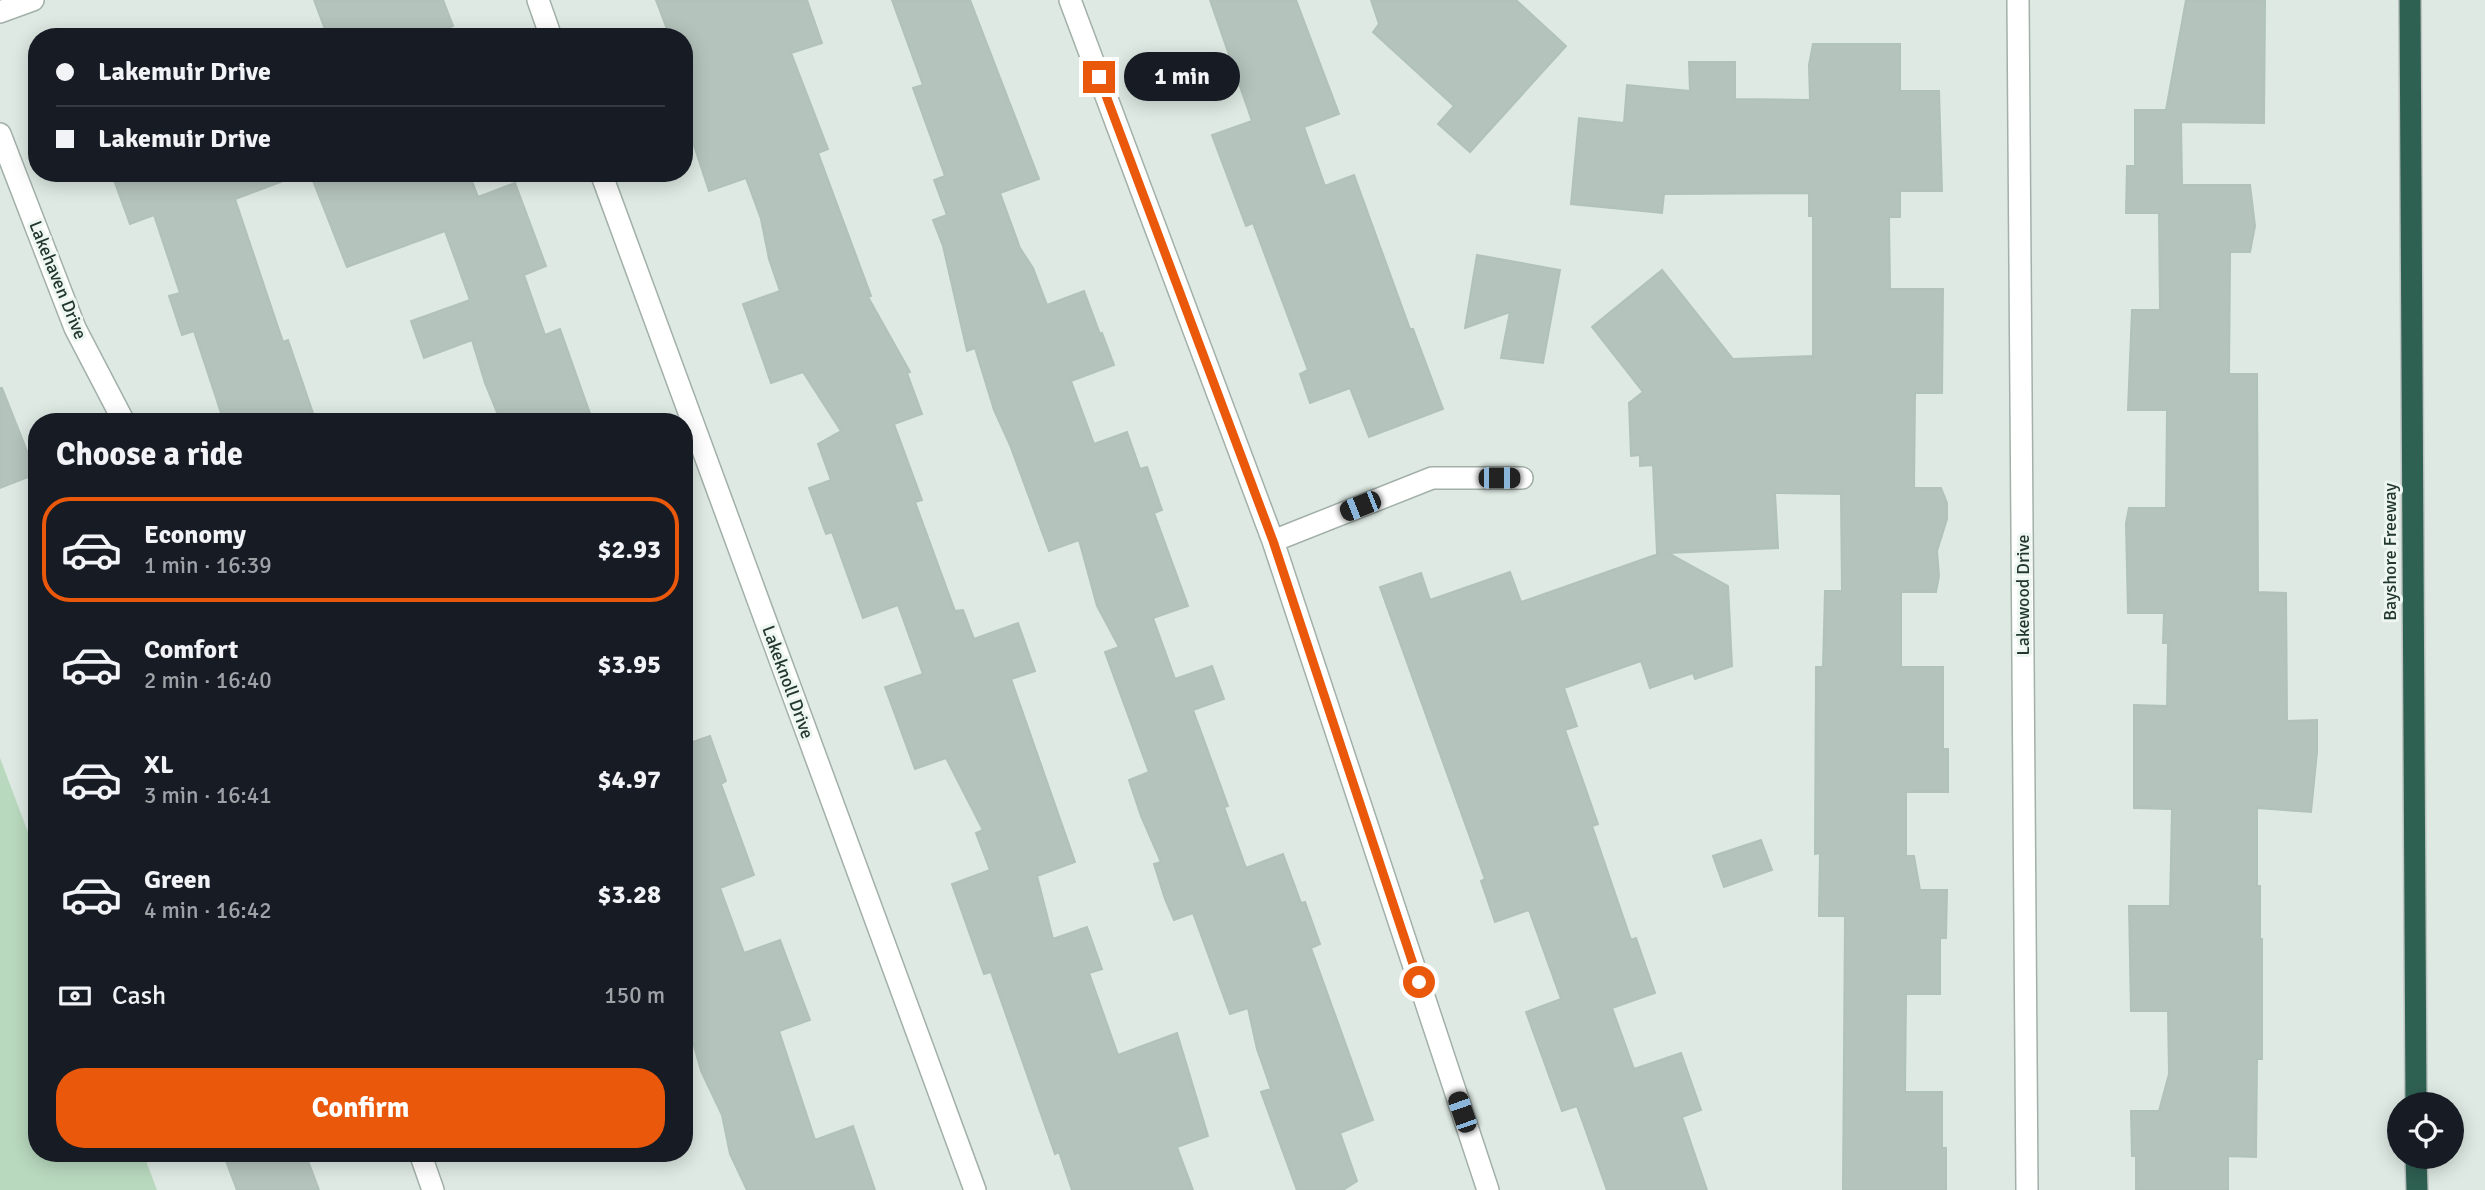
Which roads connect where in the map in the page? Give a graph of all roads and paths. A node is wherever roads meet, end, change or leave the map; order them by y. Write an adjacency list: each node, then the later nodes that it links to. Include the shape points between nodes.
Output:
1 (33, 0): 6 (street)
2 (538, 0): 7 (street)
3 (1070, 0): 14 (street)
4 (2018, 0): 21 (street, Lakewood Drive)
5 (2410, 0): 15 (highway, Bayshore Freeway)
6 (0, 12)
7 (548, 28)
8 (0, 134): 10 (street, Lakehaven Drive, via 75,328)
9 (604, 182): 11 (street, Lakeknoll Drive)
10 (119, 413)
11 (689, 413)
12 (693, 423): 19 (street, Lakeknoll Drive)
13 (1522, 478): 14 (street, via 1432,478)
14 (1273, 541): 20 (street)
15 (2416, 1092)
16 (423, 1162): 18 (street)
17 (2416, 1169): 22 (highway)
18 (433, 1190)
19 (975, 1190)
20 (1488, 1190)
21 (2027, 1190)
22 (2417, 1190)

